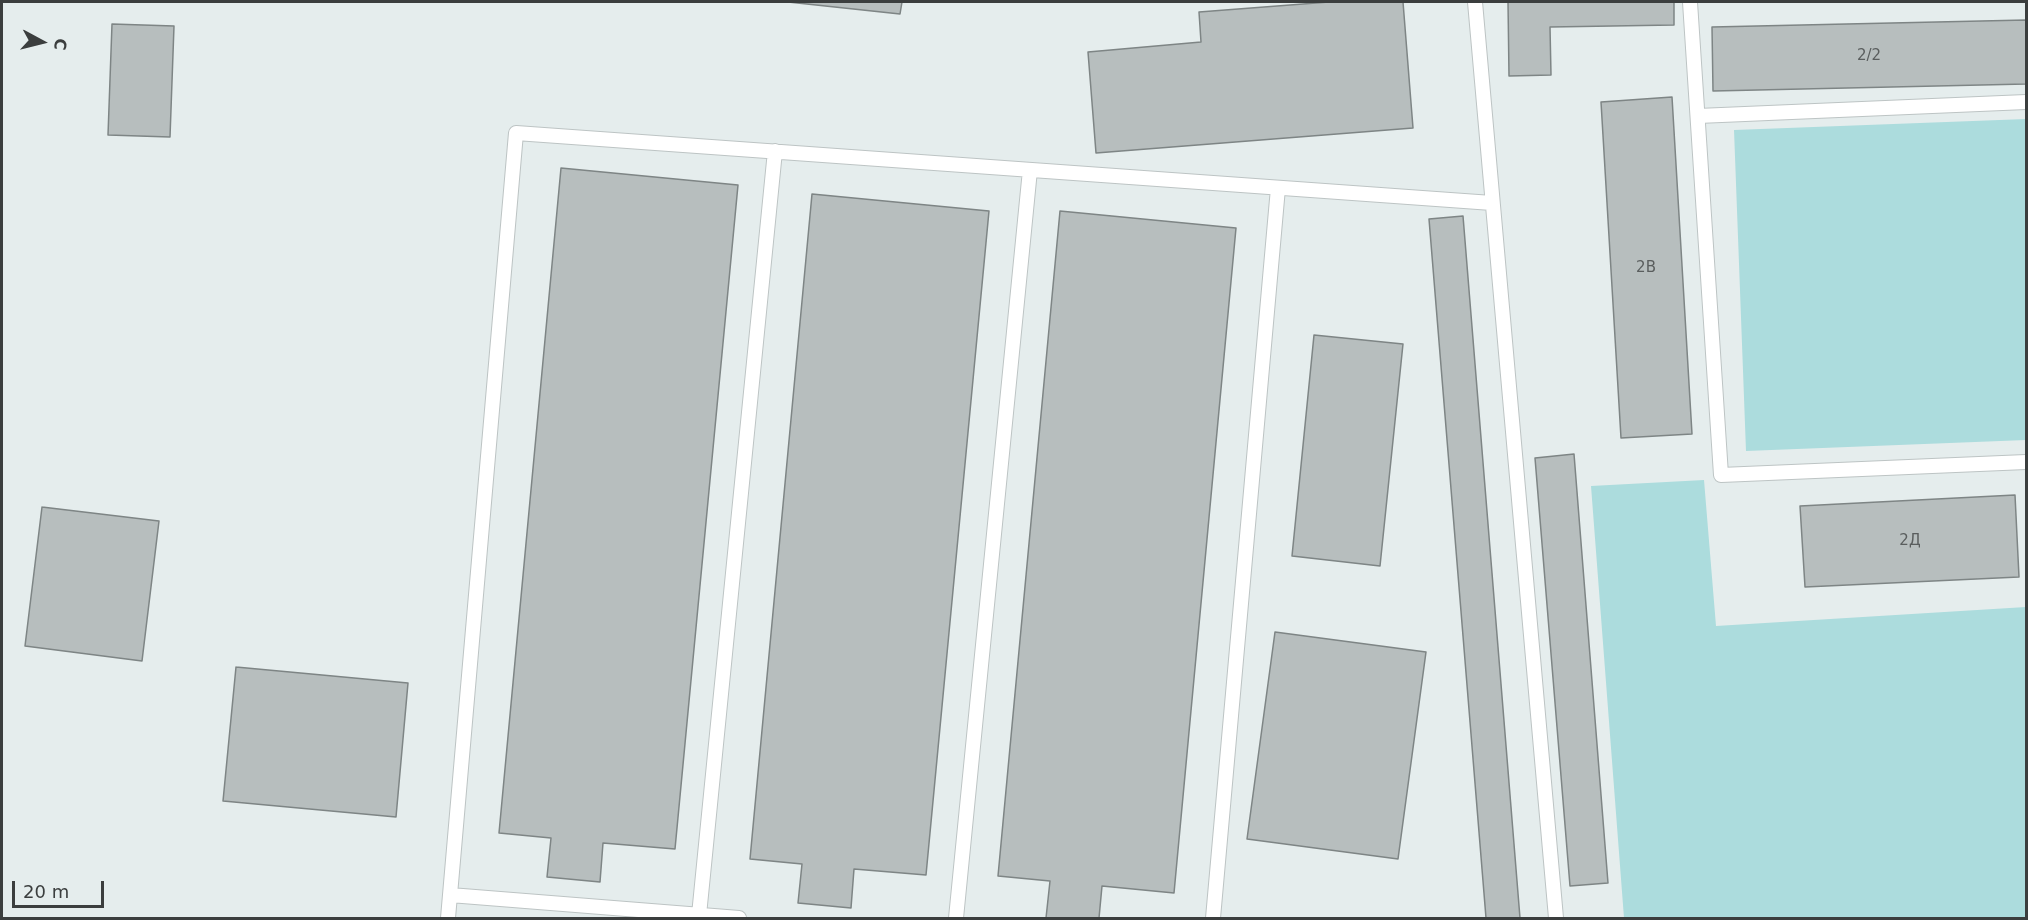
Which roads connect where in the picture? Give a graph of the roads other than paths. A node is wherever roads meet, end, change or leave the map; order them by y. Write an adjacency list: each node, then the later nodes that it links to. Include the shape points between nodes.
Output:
1 (1475, 2): 8 (lane)
2 (1690, 2): 4 (lane)
3 (2026, 102): 4 (lane)
4 (1698, 116): 9 (lane, via 1721,475)
5 (775, 151): 6 (lane); 10 (lane, via 516,133); 11 (lane)
6 (1030, 170): 7 (lane); 14 (lane)
7 (1278, 188): 8 (lane); 15 (lane)
8 (1492, 203): 16 (lane)
9 (2026, 462)
10 (450, 895): 11 (lane); 12 (lane)
11 (699, 915): 13 (lane)
12 (448, 918)
13 (739, 918)
14 (956, 918)
15 (1213, 918)
16 (1556, 918)

